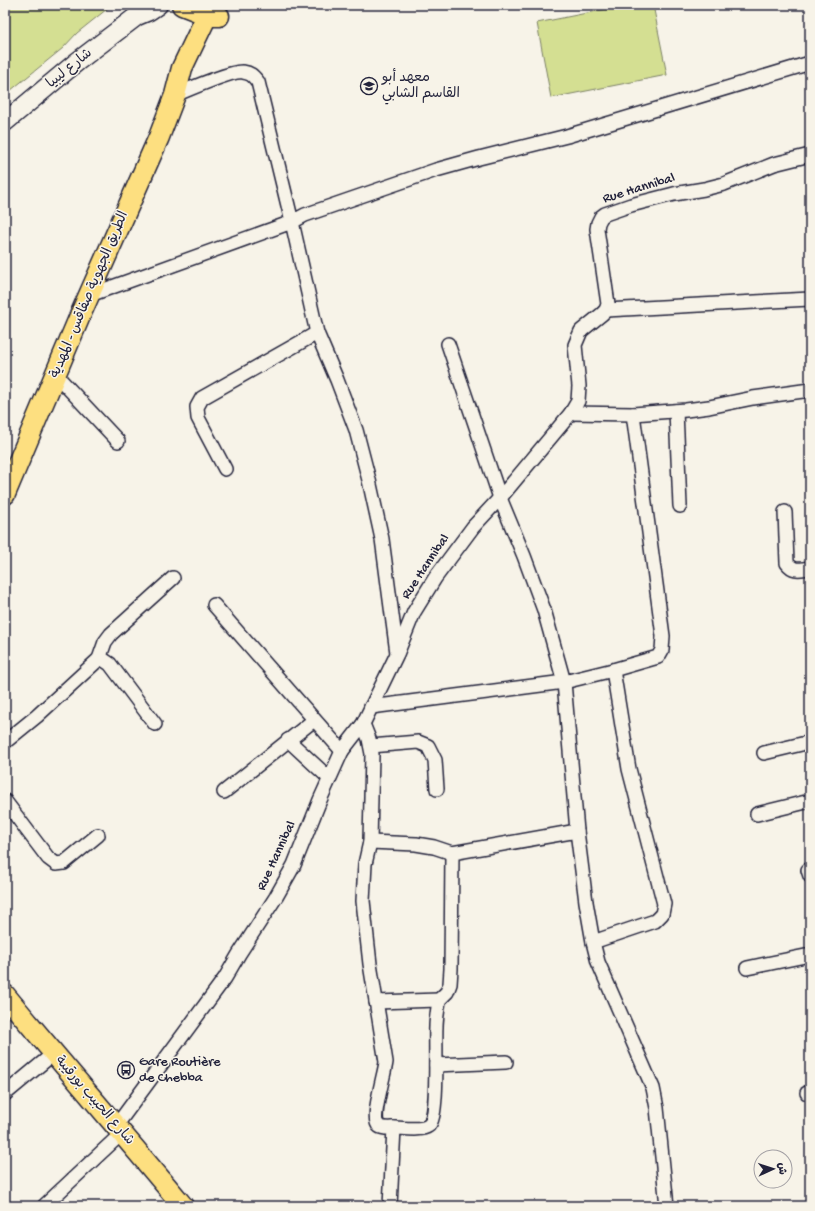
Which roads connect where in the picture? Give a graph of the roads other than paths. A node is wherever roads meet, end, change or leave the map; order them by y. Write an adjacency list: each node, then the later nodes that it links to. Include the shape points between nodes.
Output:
1 (158, 5): 4 (main road, شارع ليبيا, via 148,11)
2 (182, 5): 3 (main road)
3 (216, 10): 6 (main road, الطريق الجهوية صفاقس - المهدية, via 182,68)
4 (140, 11): 7 (main road, شارع ليبيا)
5 (810, 63): 9 (street, via 567,136 436,170 305,215)
6 (175, 95): 9 (street, via 230,74 241,71 251,74 258,82); 10 (main road, الطريق الجهوية صفاقس - المهدية)
7 (5, 122)
8 (810, 155): 12 (street, Rue Hannibal, via 774,164 724,184 674,194 606,214 601,218 597,229 608,299)
9 (292, 222): 10 (street); 13 (street)
10 (90, 294): 15 (main road, الطريق الجهوية صفاقس - المهدية)
11 (810, 299): 12 (street)
12 (606, 310): 18 (street, Rue Hannibal, via 581,331 575,345 579,386 578,401)
13 (317, 332): 21 (street, via 202,398 197,407 198,418); 29 (street, via 356,430 369,480 382,539)
14 (448, 344): 23 (street)
15 (55, 374): 20 (street); 22 (main road, الطريق الجهوية صفاقس - المهدية)
16 (810, 390): 17 (street)
17 (676, 411): 19 (street); 24 (street)
18 (571, 413): 19 (street); 23 (street, Rue Hannibal)
19 (633, 414): 31 (street, via 663,636 662,650 658,657)
20 (118, 441)
21 (225, 469)
22 (5, 494)
23 (500, 498): 29 (street, Rue Hannibal, via 473,527 435,578 414,612); 32 (street, via 544,610)
24 (680, 506)
25 (785, 512): 26 (street, via 787,563 796,570)
26 (810, 568)
27 (173, 578): 30 (street, via 111,634)
28 (214, 605): 34 (street)
29 (397, 654): 33 (street, Rue Hannibal)
30 (99, 659): 35 (street, via 110,664); 38 (street)
31 (614, 670): 32 (street); 53 (street, via 629,770 664,904 662,914 655,921)
32 (564, 682): 33 (street); 49 (street)
33 (371, 707): 36 (street, Rue Hannibal)
34 (314, 720): 37 (street); 41 (street)
35 (155, 724)
36 (363, 724): 40 (street); 41 (street, Rue Hannibal)
37 (288, 740): 43 (street); 45 (street)
38 (5, 742)
39 (810, 742): 42 (street)
40 (371, 746): 44 (street, via 418,742 428,746 435,760); 51 (street)
41 (342, 751): 43 (street, Rue Hannibal)
42 (764, 752)
43 (329, 778): 64 (street, Rue Hannibal, via 294,865 276,897 225,978)
44 (437, 789)
45 (224, 792)
46 (5, 801): 50 (street, via 48,858 56,864 64,863)
47 (810, 801): 48 (street)
48 (757, 814)
49 (577, 831): 52 (street); 53 (street)
50 (98, 835)
51 (370, 842): 52 (street, via 416,844); 58 (street, via 365,864 363,901)
52 (452, 853): 57 (street, via 451,976 447,992)
53 (593, 942): 68 (street, via 598,962 653,1088)
54 (810, 955): 55 (street)
55 (747, 968)
56 (5, 995): 59 (main road, شارع الحبيب بورقيبة)
57 (439, 1000): 58 (street); 61 (street)
58 (376, 1002): 63 (street, via 386,1062 376,1122 379,1126)
59 (53, 1054): 62 (street); 64 (main road, شارع الحبيب بورقيبة)
60 (506, 1062): 61 (street)
61 (436, 1065): 63 (street, via 431,1123 421,1129)
62 (5, 1094)
63 (394, 1128): 67 (street)
64 (119, 1130): 65 (street, Rue Hannibal); 66 (main road, شارع الحبيب بورقيبة)
65 (44, 1206)
66 (184, 1206)
67 (390, 1206)
68 (667, 1206)

